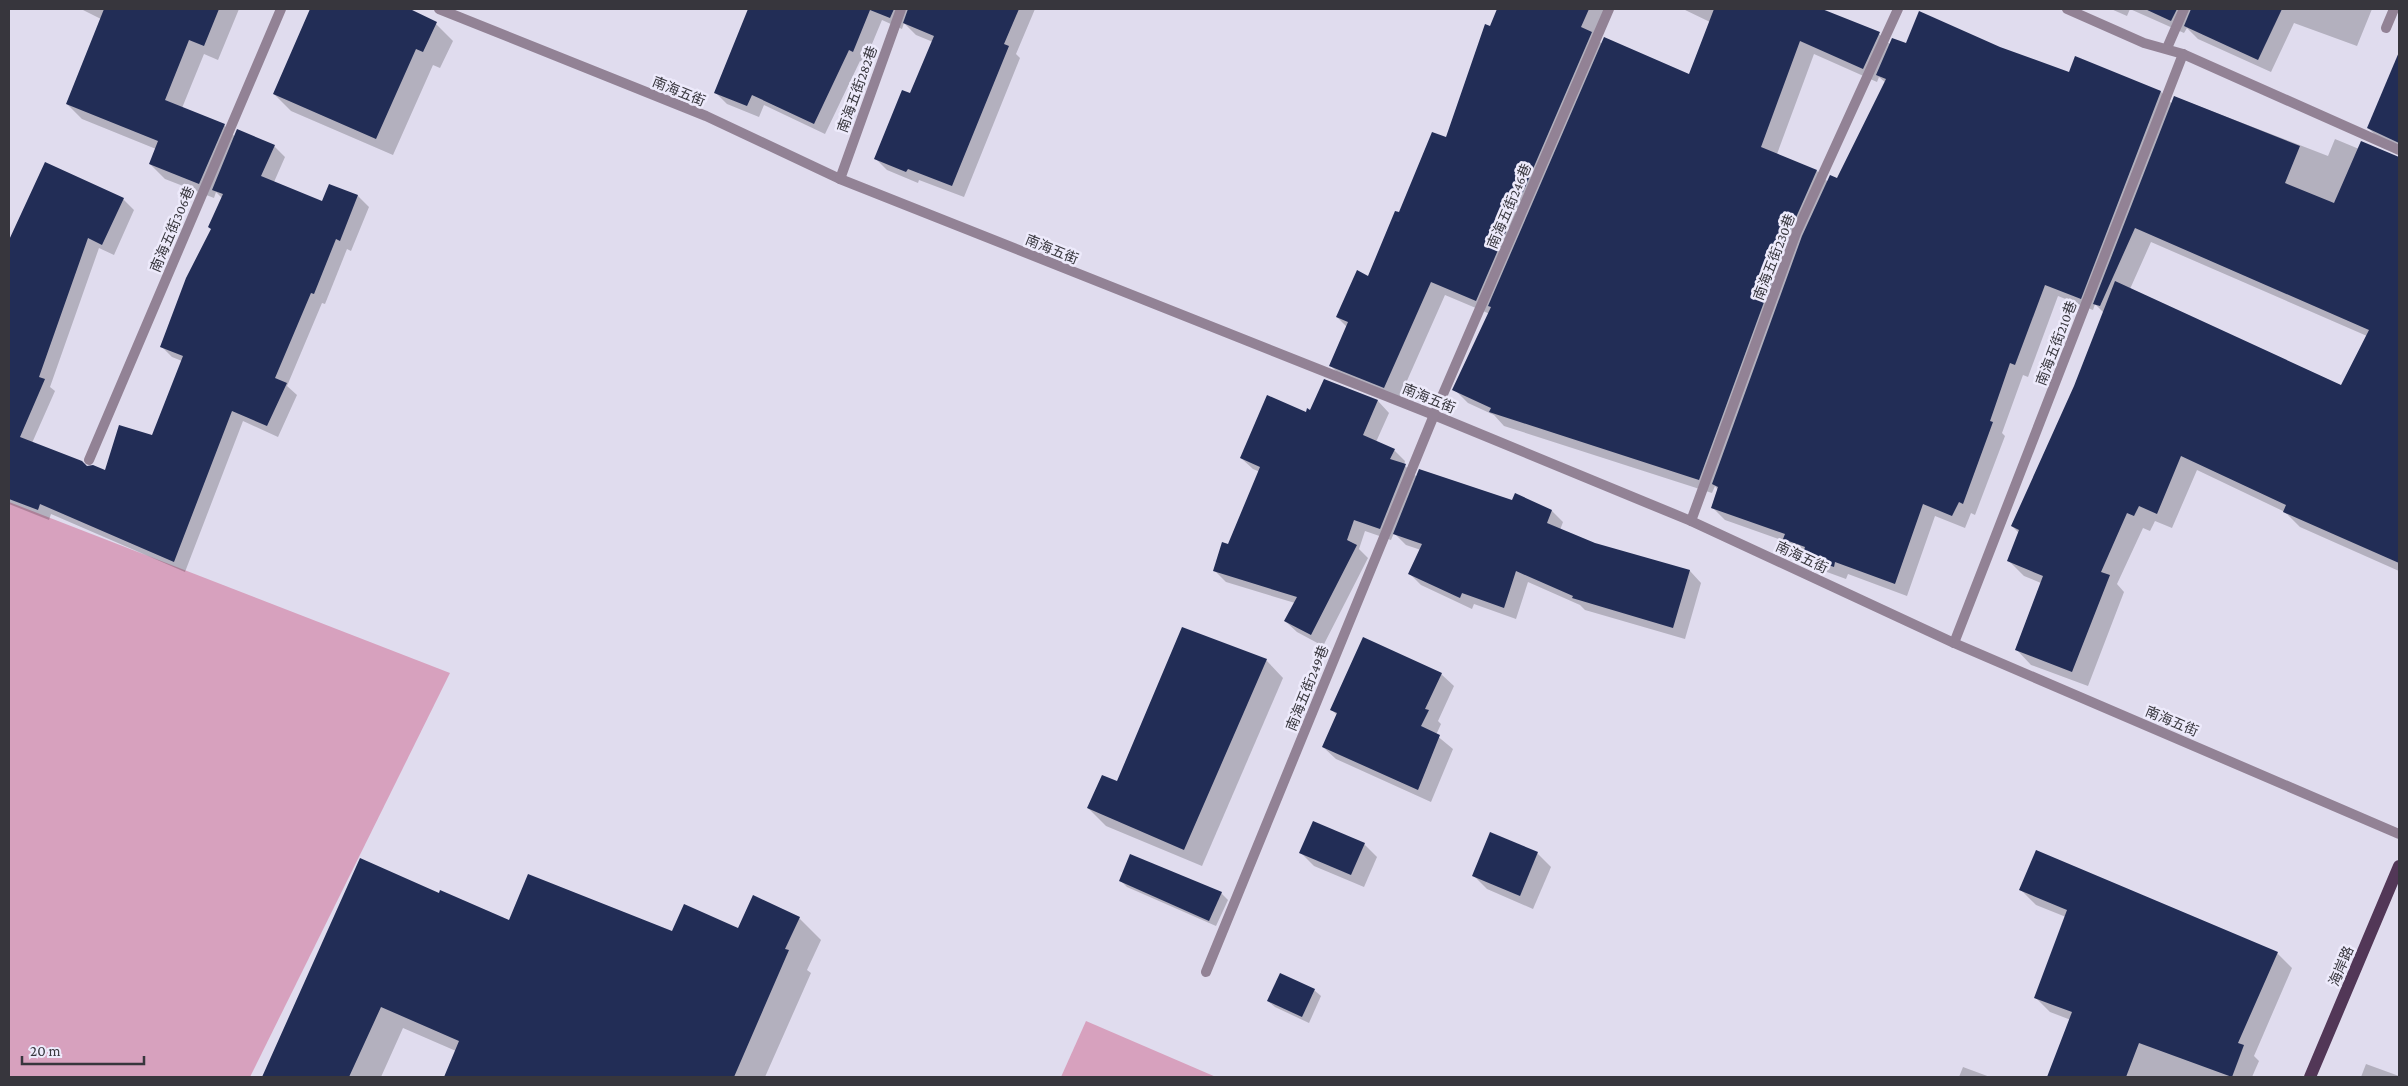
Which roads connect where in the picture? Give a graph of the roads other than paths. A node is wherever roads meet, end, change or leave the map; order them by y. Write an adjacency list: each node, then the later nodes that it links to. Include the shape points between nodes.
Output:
1 (281, 9): 15 (street, 南海五街306巷)
2 (439, 9): 13 (street, 南海五街, via 706,116)
3 (901, 9): 13 (street, 南海五街282巷)
4 (1609, 9): 14 (street, 南海五街246巷)
5 (1898, 9): 16 (street, 南海五街230巷, via 1796,233)
6 (2067, 9): 10 (street, via 2144,42)
7 (2184, 9): 10 (street)
8 (2394, 9): 9 (street)
9 (2386, 28)
10 (2167, 48): 11 (street)
11 (2184, 54): 12 (street); 17 (street, 南海五街210巷)
12 (2399, 150)
13 (840, 179): 14 (street, 南海五街)
14 (1434, 415): 16 (street, 南海五街); 20 (street, 南海五街249巷)
15 (89, 460)
16 (1691, 521): 17 (street, 南海五街)
17 (1954, 643): 18 (street, 南海五街)
18 (2399, 834)
19 (2399, 866): 21 (main road, 海岸路)
20 (1206, 972)
21 (2310, 1077)

